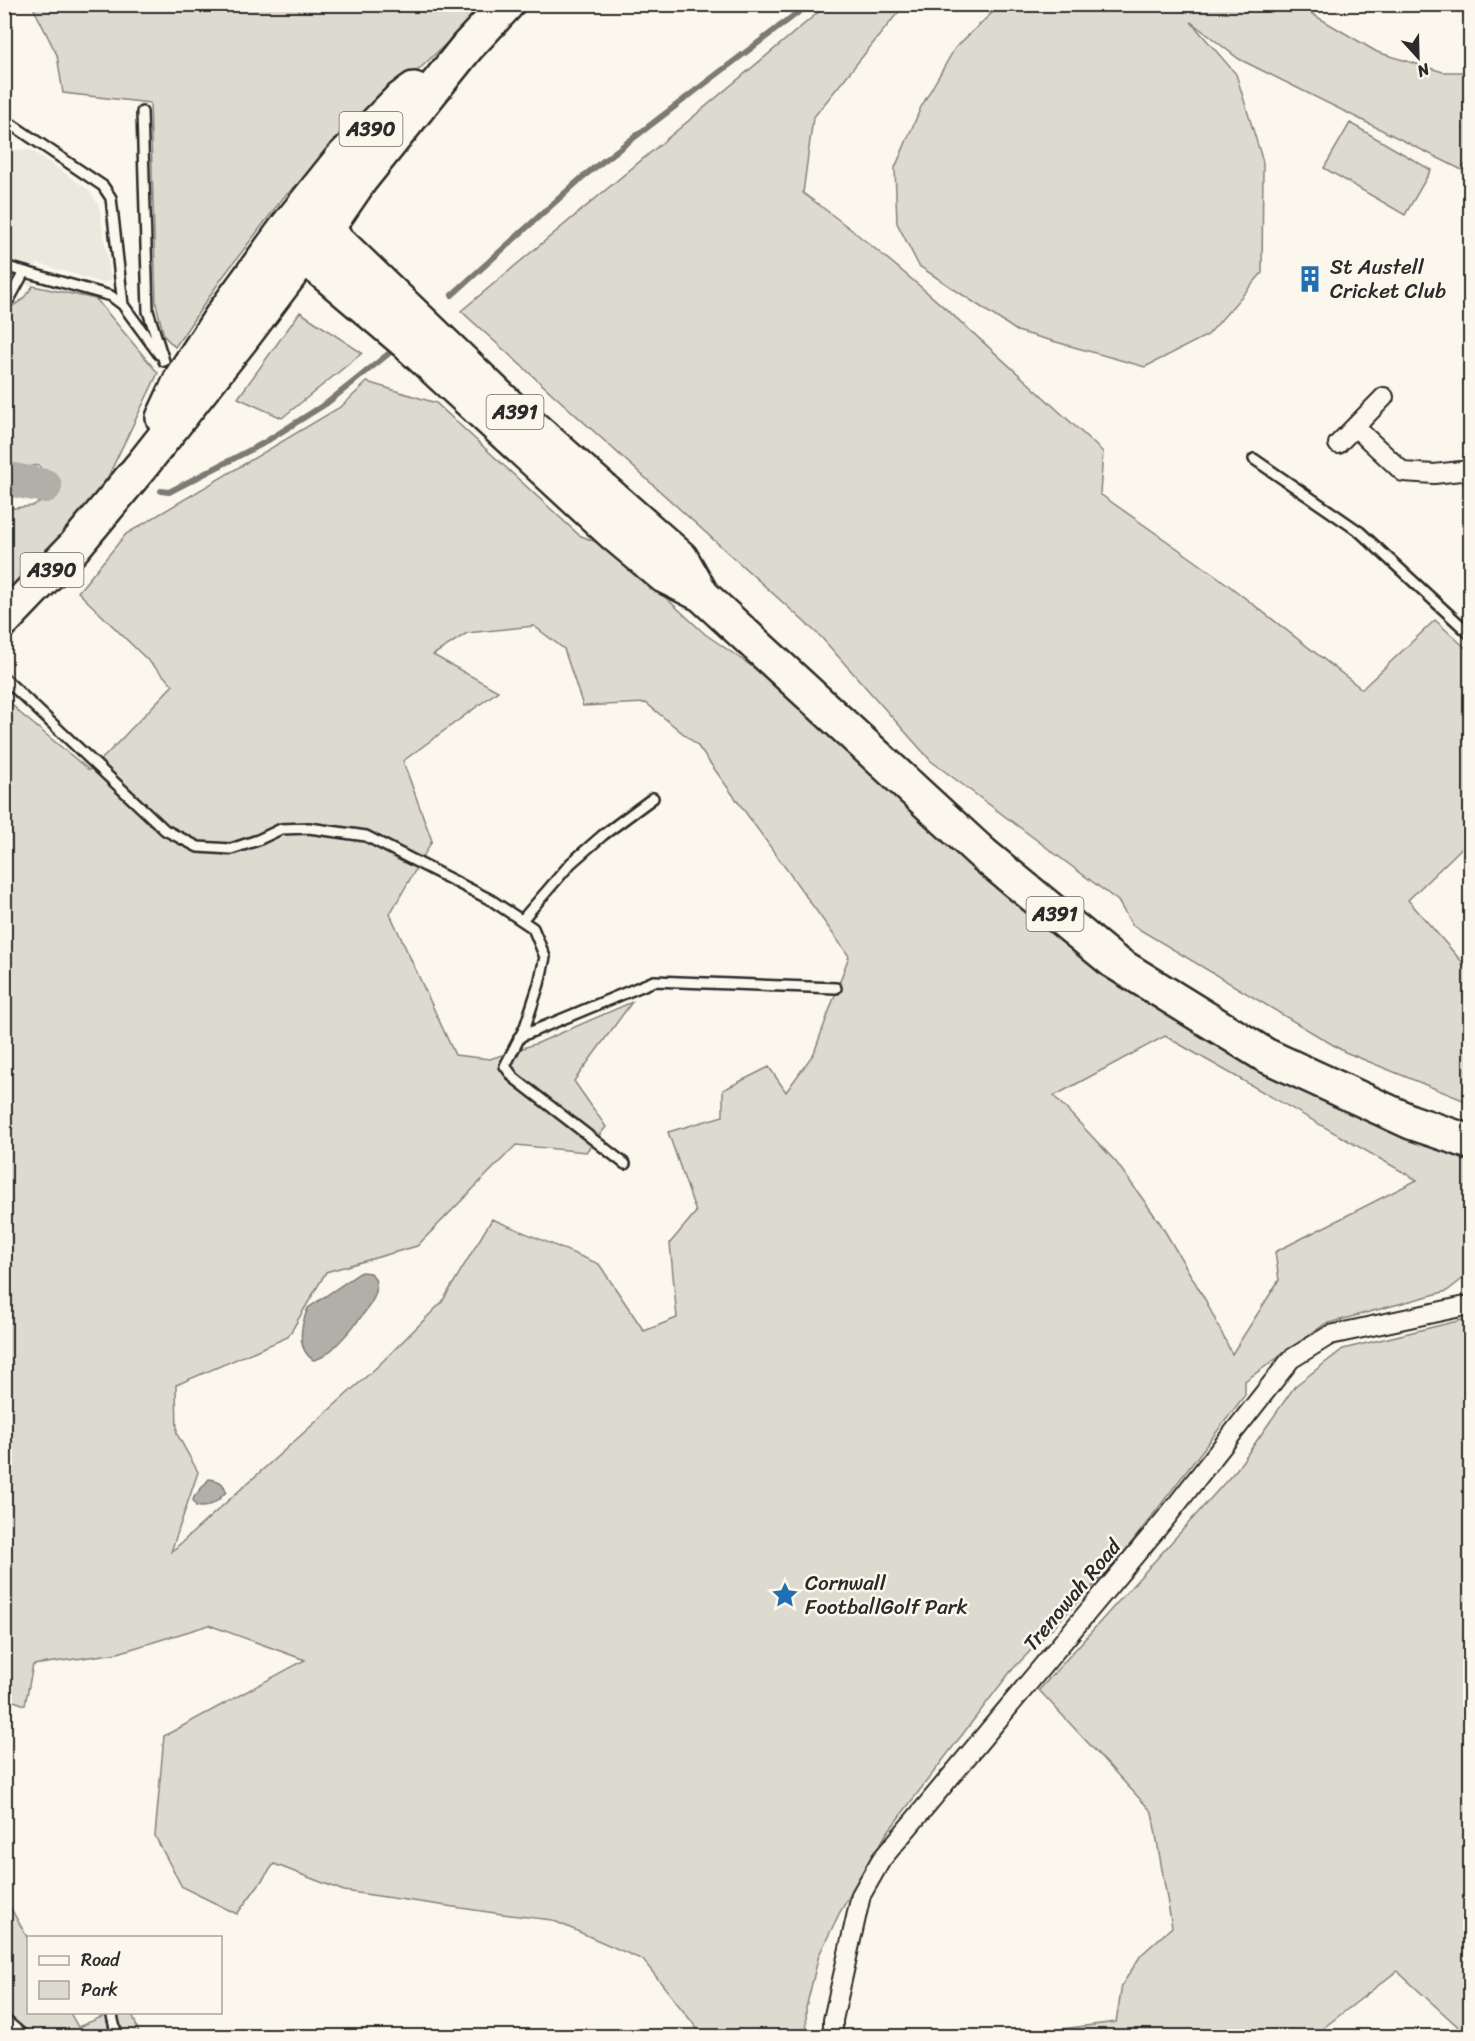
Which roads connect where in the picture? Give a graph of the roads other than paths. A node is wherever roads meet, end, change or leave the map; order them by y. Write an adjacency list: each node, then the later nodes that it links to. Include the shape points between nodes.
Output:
1 (507, 4): 2 (highway, A390)
2 (467, 47): 5 (highway, A390, via 390,110 341,159); 6 (highway, A390, via 361,179)
3 (142, 112): 12 (lane, via 148,311)
4 (11, 124): 11 (lane, via 103,186 111,198)
5 (289, 224): 6 (highway); 7 (highway, A391); 12 (highway, A390)
6 (326, 230): 7 (highway, A390); 18 (highway, A391, via 513,410 681,558)
7 (304, 256): 12 (highway, A390); 18 (highway, A391, via 408,344 614,534 664,576)
8 (4, 266): 9 (lane)
9 (24, 272): 10 (lane); 11 (lane, via 111,296)
10 (4, 302)
11 (123, 305): 12 (lane)
12 (183, 375): 19 (highway, A390, via 143,464 74,547)
13 (1384, 397): 14 (street)
14 (1355, 427): 15 (street); 17 (street, via 1403,472)
15 (1338, 444)
16 (1254, 459): 20 (lane, via 1360,532)
17 (1470, 470)
18 (702, 595): 26 (highway, A391, via 983,854 1113,961 1265,1055 1411,1122)
19 (4, 620)
20 (1470, 634)
21 (4, 678): 23 (lane, via 165,830 198,847 231,849 281,829 309,828 366,836)
22 (653, 798): 23 (lane, via 571,863)
23 (522, 920): 25 (lane, via 533,928 545,957)
24 (836, 988): 25 (lane, via 654,981)
25 (519, 1037): 27 (lane, via 505,1066 514,1078)
26 (1470, 1142)
27 (626, 1164)
28 (1470, 1305): 33 (street, Trenowah Road, via 1330,1335 1291,1359 1166,1518 881,1860 861,1894 833,2020)
29 (111, 2014): 32 (lane)
30 (4, 2019): 31 (lane)
31 (24, 2037)
32 (117, 2037)
33 (833, 2037)

